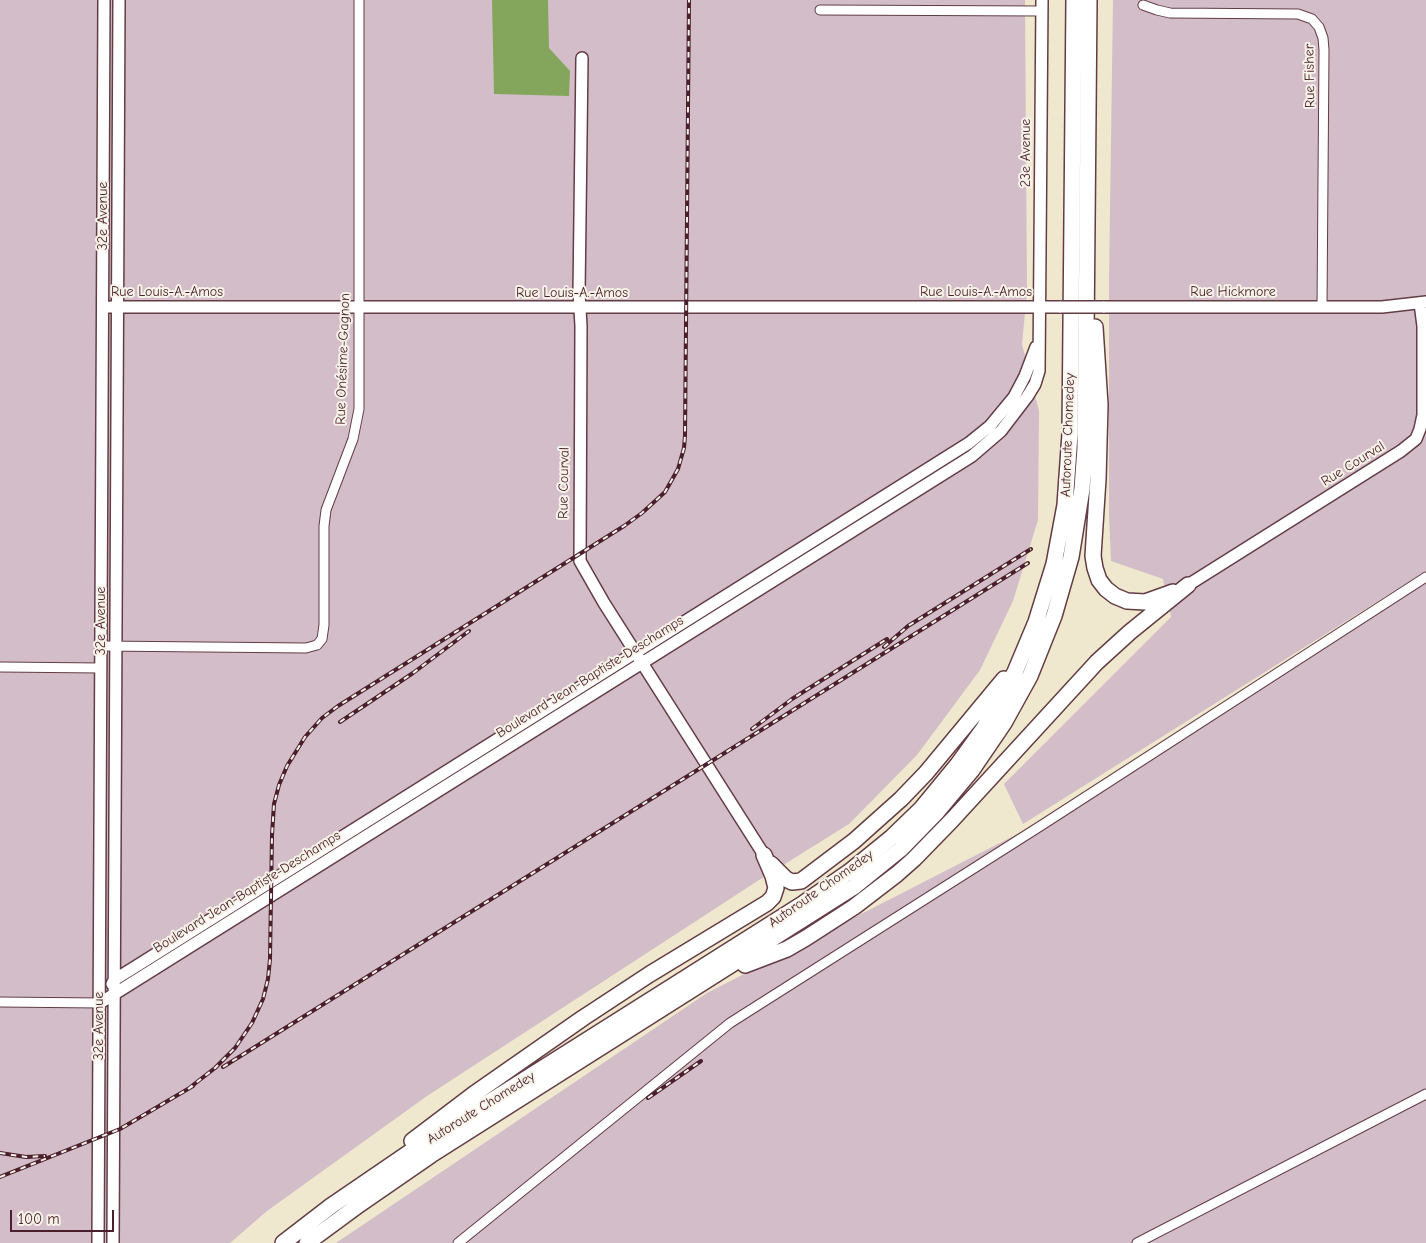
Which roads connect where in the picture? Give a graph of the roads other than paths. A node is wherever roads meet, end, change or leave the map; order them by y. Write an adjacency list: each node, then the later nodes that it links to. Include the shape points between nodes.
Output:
1 (104, 0): 9 (street, 32e Avenue)
2 (119, 0): 10 (street, 32e Avenue)
3 (359, 0): 18 (street, Rue Onésime-Gagnon)
4 (1074, 0): 24 (highway, Autoroute Chomedey, via 1068,474 1054,564)
5 (1089, 0): 12 (highway, Autoroute Chomedey)
6 (1143, 5): 17 (street, Rue Fisher, via 1170,13 1298,14 1312,19 1319,27 1324,50)
7 (1042, 6): 8 (street); 16 (street, 23e Avenue)
8 (820, 10)
9 (104, 34): 10 (street); 14 (street, 32e Avenue)
10 (119, 34): 15 (street, 32e Avenue)
11 (582, 58): 19 (street, Rue Courval)
12 (1087, 222): 21 (highway, via 1100,392 1093,563 1096,574 1115,596 1127,601 1151,600); 30 (highway, Autoroute Chomedey, via 1085,448 1080,503 1066,579 1030,676 1004,723 972,770 905,845 849,892)
13 (1423, 302): 17 (street, Rue Hickmore, via 1390,307); 21 (street, Rue Courval, via 1423,415 1412,443)
14 (103, 307): 15 (street, Rue Louis-A.-Amos); 22 (street, 32e Avenue)
15 (117, 307): 18 (street, Rue Louis-A.-Amos); 23 (street, 32e Avenue)
16 (1040, 307): 17 (street, Rue Hickmore, bridge); 19 (street, Rue Louis-A.-Amos); 25 (street, Boulevard Jean-Baptiste-Deschamps, via 1039,333 1023,381 1009,403 983,432)
17 (1322, 307)
18 (359, 308): 19 (street, Rue Louis-A.-Amos); 23 (street, Rue Onésime-Gagnon, via 358,415 325,516 324,630 321,641 306,648)
19 (580, 308): 25 (street, Rue Courval, via 580,561)
20 (1426, 577): 45 (street, via 730,1023)
21 (1188, 585): 30 (highway, via 1097,662 952,820 896,874 854,907 787,949)
22 (102, 646): 23 (street, Rue Onésime-Gagnon); 27 (street, 32e Avenue)
23 (116, 647): 31 (street, 32e Avenue)
24 (1022, 656): 28 (highway, via 926,773 879,820 805,879 794,882 784,878); 40 (highway, Autoroute Chomedey, via 991,716 958,764 910,820 861,864 804,904)
25 (639, 657): 28 (street, Rue Courval); 29 (street, Boulevard Jean-Baptiste-Deschamps)
26 (0, 667): 27 (street)
27 (101, 668): 34 (street, 32e Avenue)
28 (764, 855): 40 (highway, via 776,888 768,904 583,1018 437,1121)
29 (253, 899): 31 (street, Boulevard Jean-Baptiste-Deschamps); 32 (street, Boulevard Jean-Baptiste-Deschamps)
30 (712, 978): 44 (highway, Autoroute Chomedey, via 424,1159)
31 (114, 980): 32 (street, 32e Avenue); 34 (street, Boulevard Jean-Baptiste-Deschamps)
32 (114, 993): 34 (street, Boulevard Jean-Baptiste-Deschamps); 37 (street, 32e Avenue)
33 (0, 1002): 34 (street)
34 (100, 1002): 36 (street, 32e Avenue)
35 (1426, 1094): 46 (street)
36 (99, 1101): 37 (street); 38 (street, 32e Avenue)
37 (113, 1101): 39 (street, 32e Avenue)
38 (99, 1166): 39 (street); 41 (street, 32e Avenue)
39 (113, 1167): 42 (street, 32e Avenue)
40 (330, 1206): 43 (highway, Autoroute Chomedey)
41 (98, 1243)
42 (113, 1243)
43 (283, 1243)
44 (307, 1243)
45 (458, 1243)
46 (1137, 1243)

